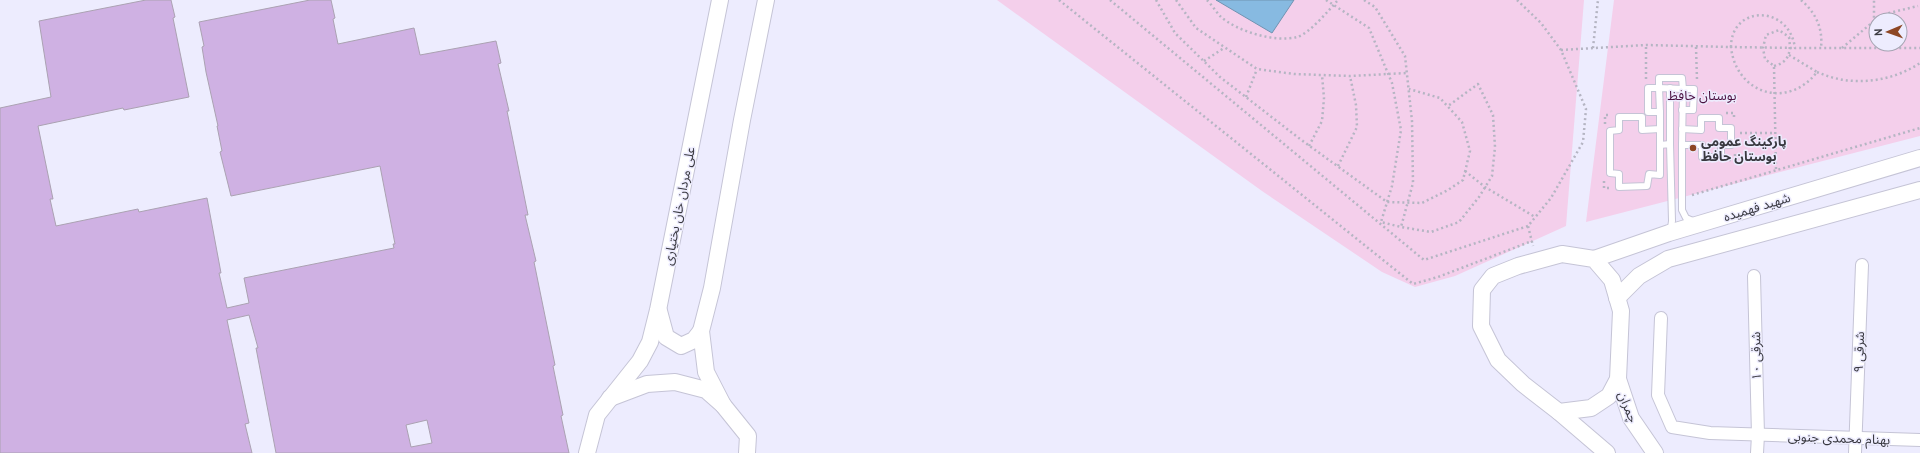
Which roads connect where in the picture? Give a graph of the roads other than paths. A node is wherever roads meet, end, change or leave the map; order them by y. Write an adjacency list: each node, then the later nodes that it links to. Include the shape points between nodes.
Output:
1 (720, 0): 21 (main road, علی مردان خان بختیاری)
2 (766, 0): 23 (main road, via 712,288)
3 (1659, 88): 4 (lane); 5 (lane, via 1659,78 1682,78); 7 (lane); 7 (lane, via 1648,88 1648,112)
4 (1670, 88): 5 (lane); 10 (lane)
5 (1683, 89): 6 (lane); 6 (lane, via 1694,89 1694,110)
6 (1682, 110): 9 (lane)
7 (1660, 112): 8 (lane)
8 (1660, 129): 11 (lane); 11 (lane, via 1642,130 1642,117 1619,117 1619,130 1610,131 1610,173 1619,174 1619,187 1647,186 1649,174 1660,175)
9 (1682, 129): 12 (lane); 12 (lane, via 1701,130 1701,118 1718,118 1719,128 1731,128 1731,145 1721,145 1721,157 1702,157 1702,145)
10 (1670, 144): 11 (lane); 16 (lane, via 1672,221 1671,228)
11 (1660, 145)
12 (1682, 146): 15 (lane, via 1682,210 1686,218)
13 (1920, 158): 15 (main road, شهید فهمیده)
14 (1920, 190): 20 (main road, شهید فهمیده, via 1668,259 1639,276)
15 (1700, 223): 16 (main road, شهید فهمیده)
16 (1663, 235): 17 (main road, شهید فهمیده)
17 (1594, 259): 20 (main road, via 1612,280); 27 (main road, via 1562,254 1493,276 1482,290 1481,326 1498,360 1523,384)
18 (1862, 265): 29 (street, ۹ شرقی)
19 (1754, 276): 28 (street, ۱۰ شرقی)
20 (1617, 298): 24 (main road, via 1621,311)
21 (658, 310): 23 (main road, via 666,337 681,346 694,340); 25 (main road, علی مردان خان بختیاری, via 650,342 640,361)
22 (1661, 318): 28 (street, بهنام محمدی جنوبی, via 1658,395 1672,427 1710,433)
23 (701, 331): 26 (main road, via 706,372)
24 (1618, 379): 27 (main road, via 1609,396 1590,408); 34 (main road, چمران, via 1630,418)
25 (609, 398): 26 (main road, via 647,384 676,382 706,390); 31 (main road, علی مردان خان بختیاری, via 597,415)
26 (723, 405): 32 (main road, via 748,436)
27 (1559, 412): 33 (main road)
28 (1758, 435): 29 (street, بهنام محمدی جنوبی); 35 (street); 36 (street, ۱۰ شرقی)
29 (1856, 439): 30 (street, بهنام محمدی جنوبی); 37 (street, ۹ شرقی)
30 (1920, 440)
31 (587, 453)
32 (747, 453)
33 (1607, 453)
34 (1655, 453)
35 (1747, 453)
36 (1757, 453)
37 (1855, 453)

